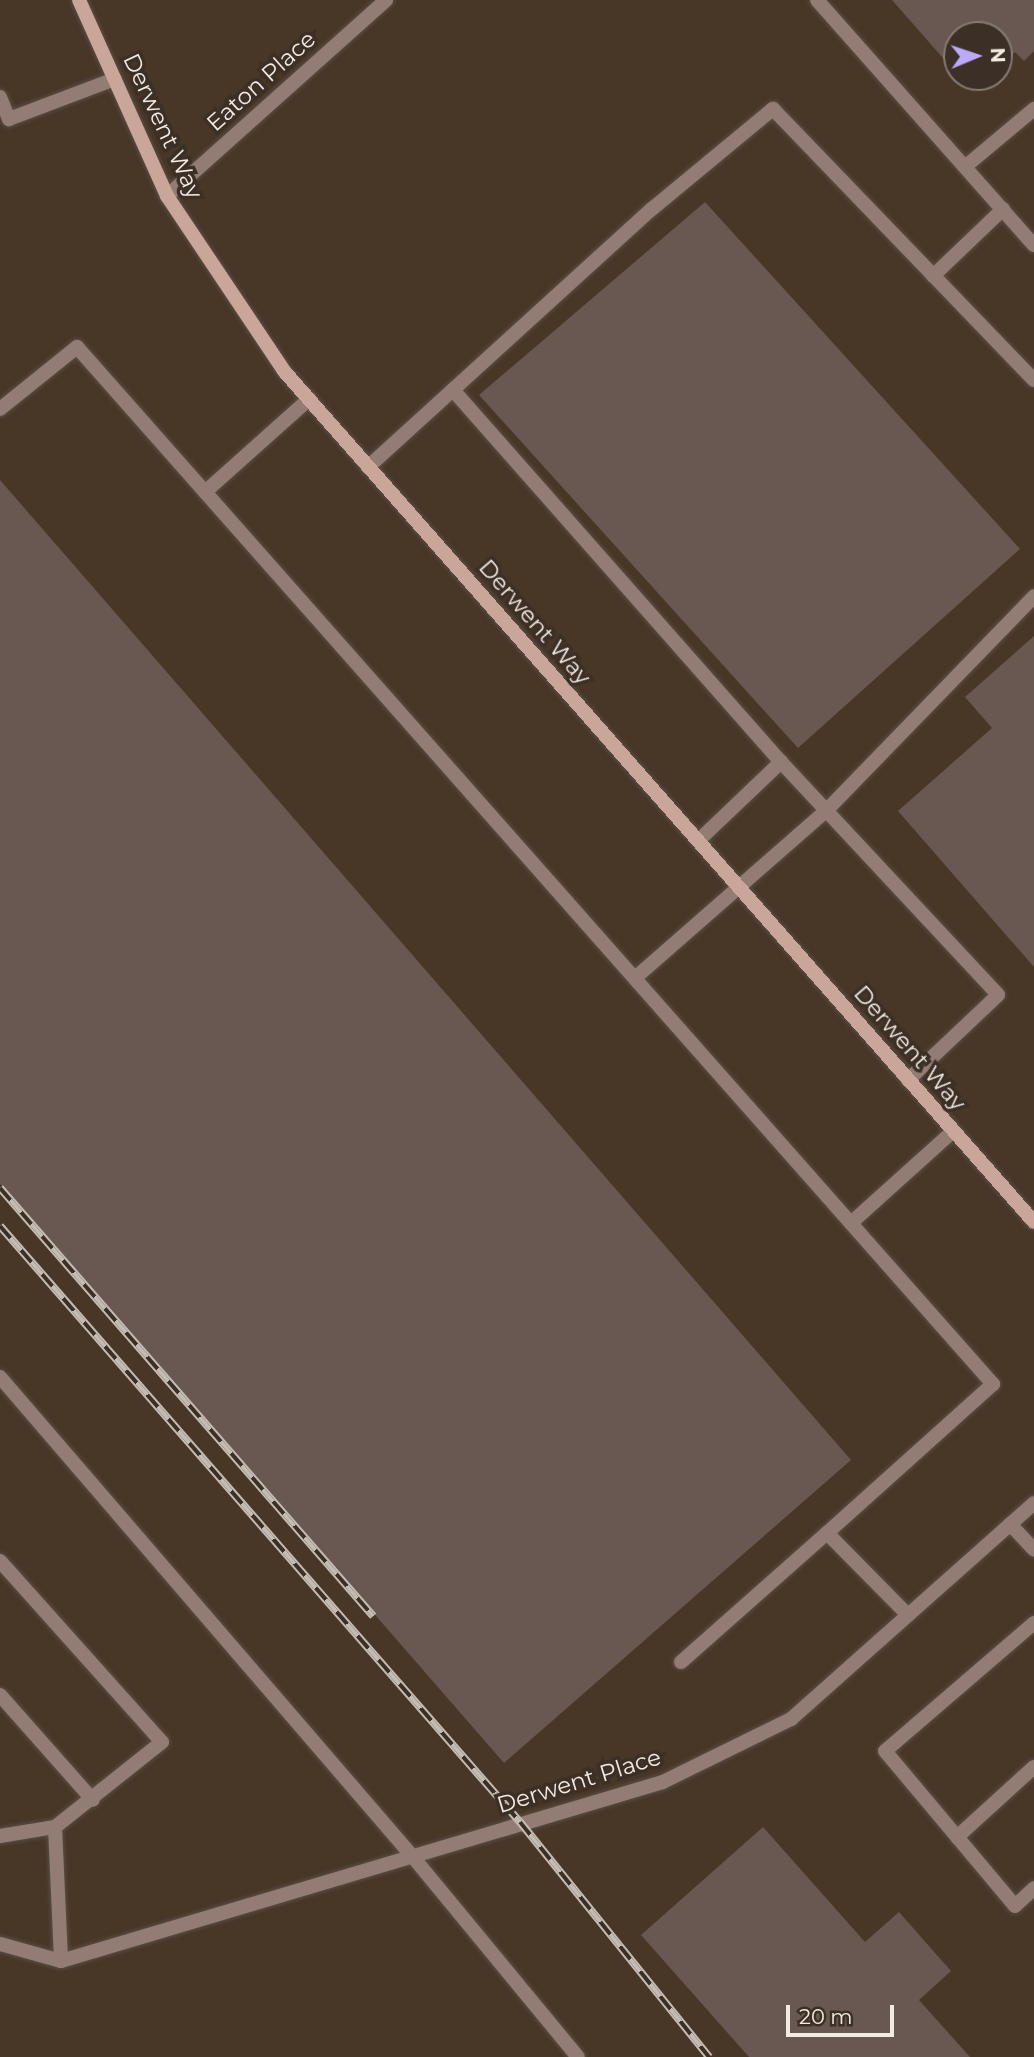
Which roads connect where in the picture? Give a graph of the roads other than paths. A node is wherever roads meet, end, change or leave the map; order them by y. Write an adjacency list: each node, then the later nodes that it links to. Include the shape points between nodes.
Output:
1 (79, 0): 4 (street, Derwent Way)
2 (387, 0): 9 (street, Eaton Place)
3 (817, 0): 8 (street)
4 (115, 79): 7 (street); 9 (street, Derwent Way)
5 (0, 97): 7 (street)
6 (1034, 110): 8 (street)
7 (4, 121)
8 (966, 166): 10 (street)
9 (167, 195): 15 (street, Derwent Way, via 285,372)
10 (1003, 209): 11 (street); 12 (street)
11 (1034, 245)
12 (933, 276): 13 (street); 14 (street, via 774,108 652,209)
13 (1034, 380)
14 (453, 390): 17 (street); 20 (street)
15 (309, 399): 17 (street, Derwent Way); 18 (street)
16 (0, 410): 18 (street, via 77,347)
17 (368, 467): 22 (street, Derwent Way)
18 (205, 492): 24 (street)
19 (1034, 596): 21 (street)
20 (781, 762): 21 (street); 22 (street)
21 (826, 811): 23 (street); 25 (street, via 998,995)
22 (698, 841): 23 (street, Derwent Way)
23 (738, 887): 24 (street); 25 (street, Derwent Way)
24 (635, 978): 28 (street)
25 (908, 1080): 26 (street, Derwent Way)
26 (953, 1131): 27 (street, Derwent Way); 28 (street)
27 (1034, 1222)
28 (851, 1223): 32 (street, via 993,1384)
29 (0, 1377): 44 (street)
30 (1034, 1503): 31 (street, Derwent Place)
31 (1010, 1524): 33 (street); 35 (street, Derwent Place)
32 (827, 1533): 35 (street); 37 (street)
33 (1034, 1550)
34 (0, 1561): 40 (street, via 162,1742)
35 (908, 1615): 44 (street, Derwent Place, via 791,1718 663,1782)
36 (1034, 1623): 43 (street, via 885,1751)
37 (681, 1662)
38 (0, 1695): 40 (street)
39 (1034, 1768): 43 (street)
40 (93, 1800): 41 (street)
41 (55, 1827): 42 (street); 47 (street)
42 (0, 1836)
43 (957, 1837): 45 (street, via 1015,1906)
44 (413, 1857): 47 (street, Derwent Place); 48 (street)
45 (1034, 1888)
46 (0, 1944): 47 (street)
47 (61, 1961)
48 (578, 2057)

